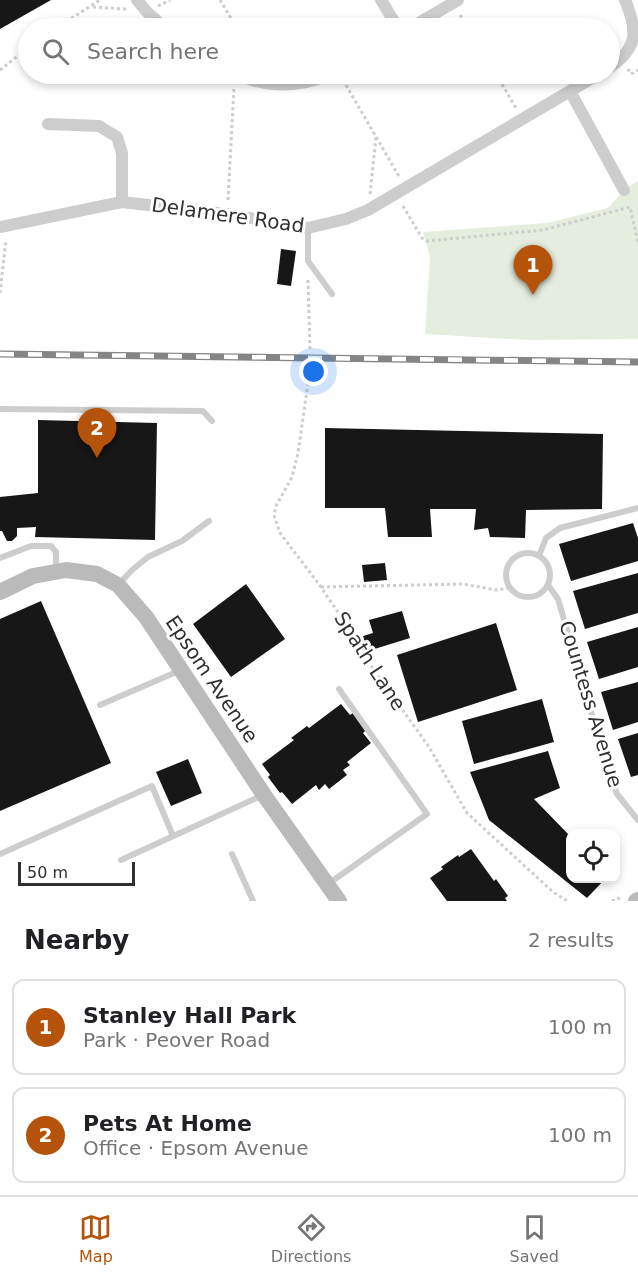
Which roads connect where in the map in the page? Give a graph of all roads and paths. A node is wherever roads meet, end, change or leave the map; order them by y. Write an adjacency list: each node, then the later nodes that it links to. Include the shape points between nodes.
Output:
1 (100, 0): 7 (path)
2 (220, 0): 10 (path)
3 (381, 0): 11 (street)
4 (458, 0): 12 (street)
5 (137, 1): 7 (path, via 125,9); 9 (street)
6 (631, 4): 14 (street, via 634,43)
7 (91, 6): 8 (path)
8 (72, 18)
9 (155, 18)
10 (231, 18)
11 (392, 18)
12 (427, 18)
13 (18, 56): 15 (path)
14 (620, 59)
15 (0, 70)
16 (237, 84): 30 (path)
17 (269, 84): 18 (street)
18 (295, 84)
19 (344, 84): 25 (path)
20 (502, 84): 23 (path)
21 (582, 84): 22 (street, Delamere Road)
22 (570, 91): 23 (street, Delamere Road); 26 (street)
23 (523, 119): 27 (street, Delamere Road)
24 (48, 124): 28 (street, via 99,126 117,137 122,153)
25 (376, 136): 27 (path); 29 (path)
26 (624, 190)
27 (401, 191): 29 (street, Delamere Road); 33 (path, via 422,238 428,241 543,230 630,207)
28 (122, 202): 30 (street, Delamere Road); 31 (street, Delamere Road)
29 (368, 210): 32 (street, Delamere Road)
30 (227, 214): 32 (street, Delamere Road)
31 (4, 226): 35 (path)
32 (308, 228): 34 (lane)
33 (638, 242)
34 (308, 261): 36 (lane); 37 (path)
35 (0, 293)
36 (332, 294)
37 (310, 349)
38 (308, 382): 48 (path, Spath Lane, via 292,477 274,515 279,533)
39 (0, 410): 40 (lane, via 203,411)
40 (212, 421)
41 (638, 508): 43 (lane, via 560,528 546,537)
42 (209, 520): 46 (lane, via 182,541 148,557)
43 (539, 556): 47 (lane, via 550,572); 49 (lane, via 524,554 512,560 506,574)
44 (0, 558): 45 (lane, via 31,546 51,546 56,552)
45 (56, 572): 46 (street, Epsom Avenue, via 97,573); 50 (street, Epsom Avenue, via 33,576)
46 (118, 585): 51 (street, Epsom Avenue, via 146,617)
47 (548, 585): 49 (lane, via 537,596 530,597); 55 (lane, Countess Avenue, via 558,599 610,776 617,794)
48 (321, 587): 49 (path, via 463,584 496,590); 63 (path, Spath Lane, via 429,747 467,813)
49 (510, 588)
50 (0, 592)
51 (181, 670): 53 (lane); 54 (street, Epsom Avenue)
52 (339, 689): 60 (lane, via 427,814)
53 (100, 705)
54 (264, 795): 56 (lane); 60 (street, Epsom Avenue)
55 (638, 820)
56 (173, 836): 57 (lane, via 152,786); 59 (lane)
57 (0, 854)
58 (232, 854): 61 (lane)
59 (121, 860)
60 (327, 884): 62 (street, Epsom Avenue)
61 (253, 901)
62 (339, 901)
63 (567, 901)
64 (612, 901): 65 (path)
65 (623, 901)

